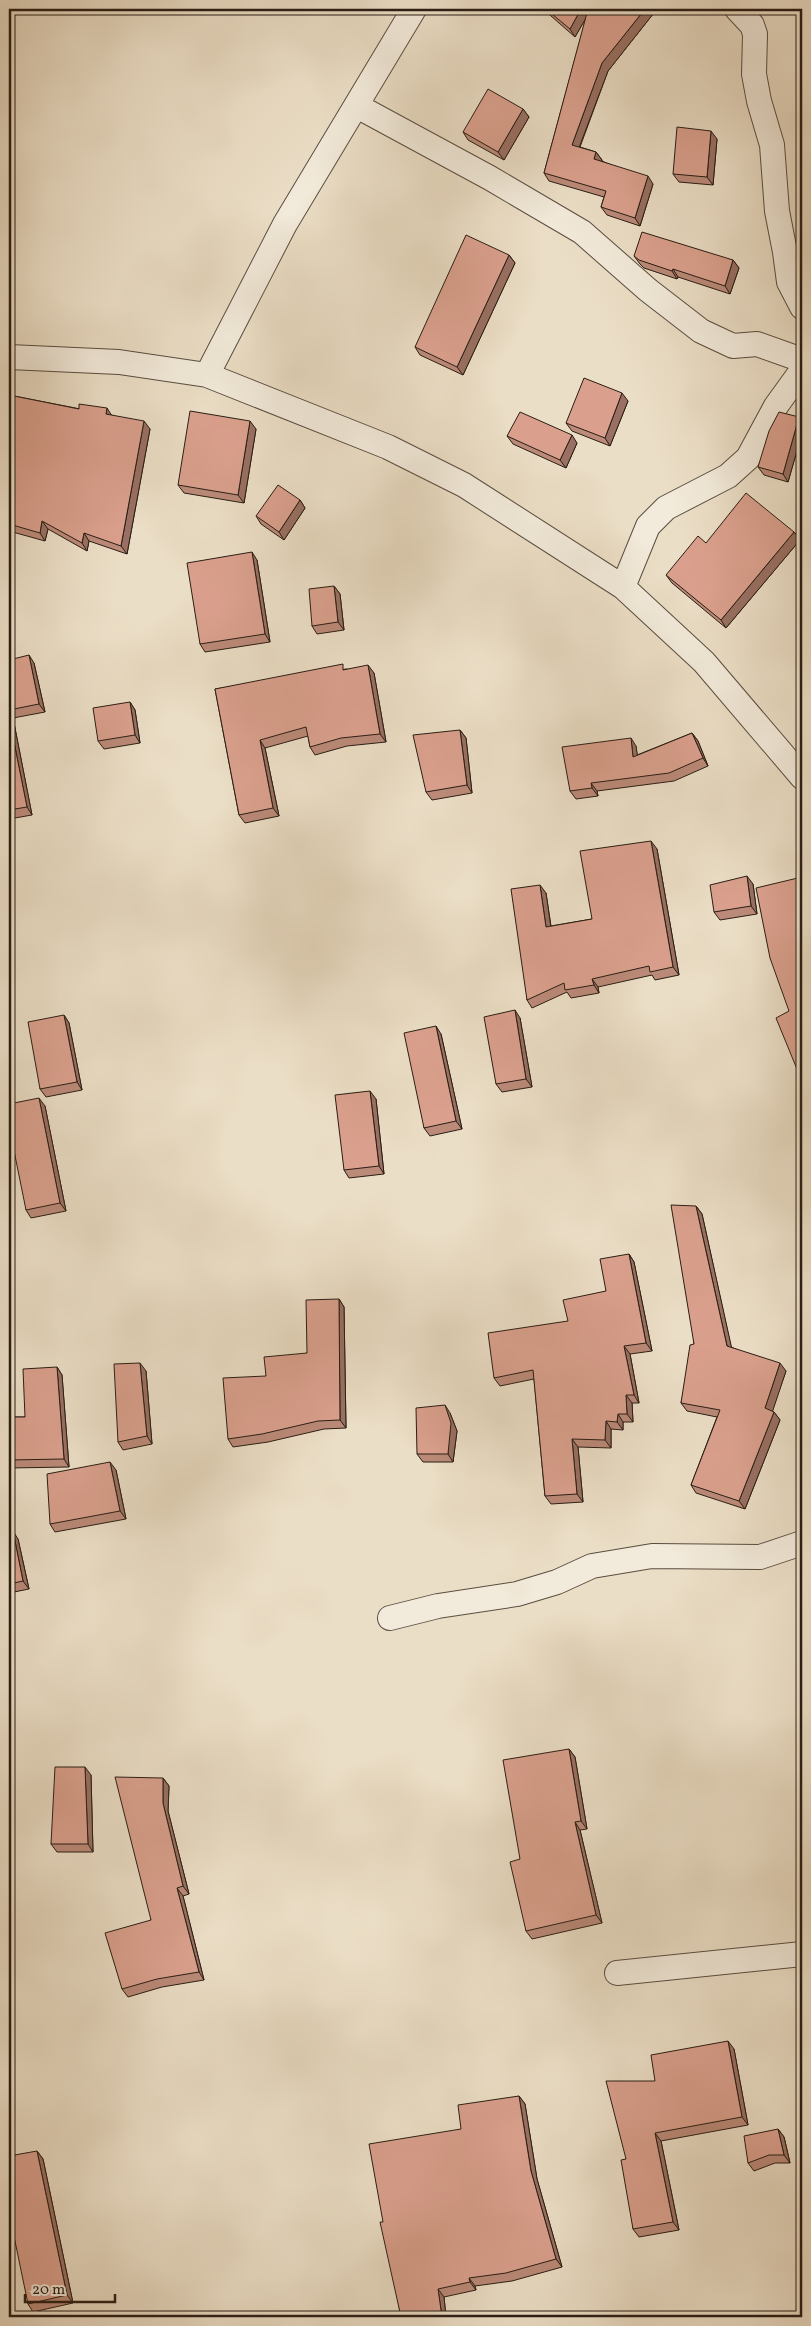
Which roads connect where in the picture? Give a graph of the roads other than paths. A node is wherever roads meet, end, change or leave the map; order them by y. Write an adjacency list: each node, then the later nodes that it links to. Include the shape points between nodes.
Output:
1 (414, 9): 3 (street)
2 (736, 9): 4 (street, via 752,25 755,34 754,74 772,145 777,211 789,282)
3 (357, 106): 6 (street, via 582,232 701,331 733,346 756,344); 8 (street, via 285,224)
4 (802, 307)
5 (9, 357): 8 (street, via 120,362)
6 (802, 360)
7 (802, 370): 9 (street, via 776,406 748,458 728,476 666,508 648,526)
8 (207, 375): 9 (street, via 388,447 464,484)
9 (623, 587): 10 (street, via 704,662)
10 (802, 777)
11 (802, 1544): 12 (street, via 760,1557 652,1556 592,1566 557,1582 516,1594 438,1606)
12 (390, 1618)
13 (802, 1954): 14 (street)
14 (617, 1973)

